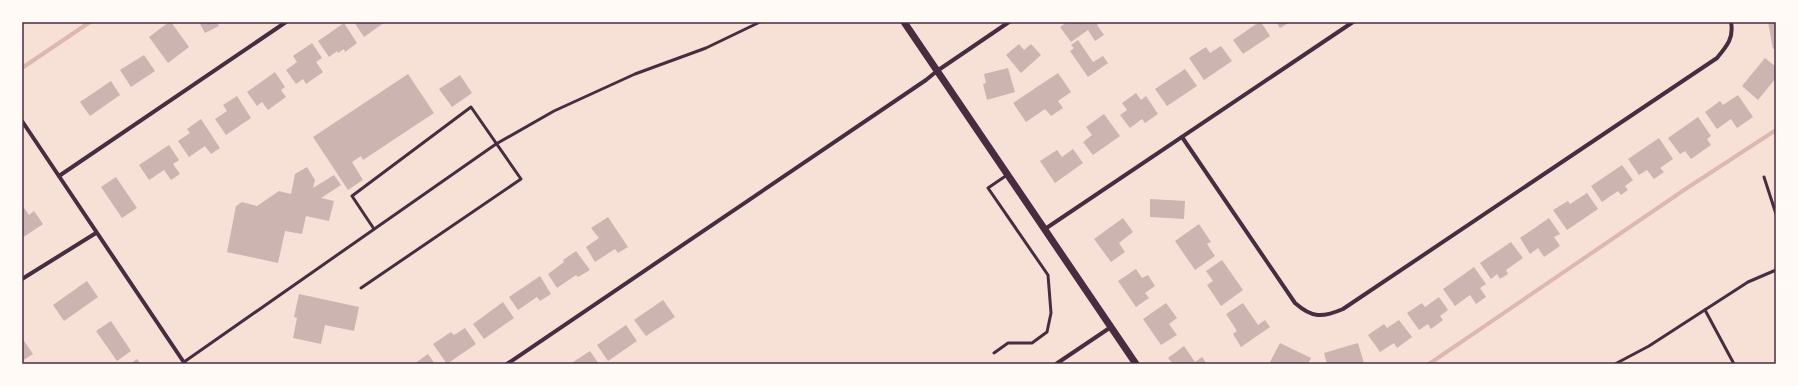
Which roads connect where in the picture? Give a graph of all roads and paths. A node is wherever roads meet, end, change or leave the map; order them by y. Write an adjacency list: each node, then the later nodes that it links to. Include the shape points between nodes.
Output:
1 (286, 22): 12 (street)
2 (760, 22): 10 (lane, via 706,48 592,93)
3 (904, 22): 7 (street)
4 (1009, 22): 7 (street)
5 (1354, 22): 9 (street)
6 (1731, 22): 9 (street, via 1732,37 1717,58 1342,310 1327,316 1304,311 1295,303)
7 (937, 71): 11 (street); 25 (street)
8 (22, 121): 12 (street)
9 (1182, 137): 16 (street)
10 (496, 144): 15 (lane); 15 (lane, via 471,107 352,196); 20 (lane, via 522,179)
11 (1007, 175): 16 (street); 23 (lane, via 988,188 1048,275 1051,313 1047,332 1032,343 1008,343)
12 (59, 176): 17 (street)
13 (1764, 177): 14 (lane)
14 (1776, 214)
15 (374, 229): 24 (lane)
16 (1044, 229): 22 (street)
17 (96, 233): 19 (street); 24 (street)
18 (1776, 270): 21 (lane, via 1748,282)
19 (22, 279)
20 (361, 288)
21 (1705, 310): 28 (lane, via 1649,346); 29 (lane)
22 (1111, 327): 26 (street); 27 (street)
23 (994, 354)
24 (185, 363)
25 (507, 364)
26 (1056, 364)
27 (1136, 364)
28 (1615, 364)
29 (1734, 364)

